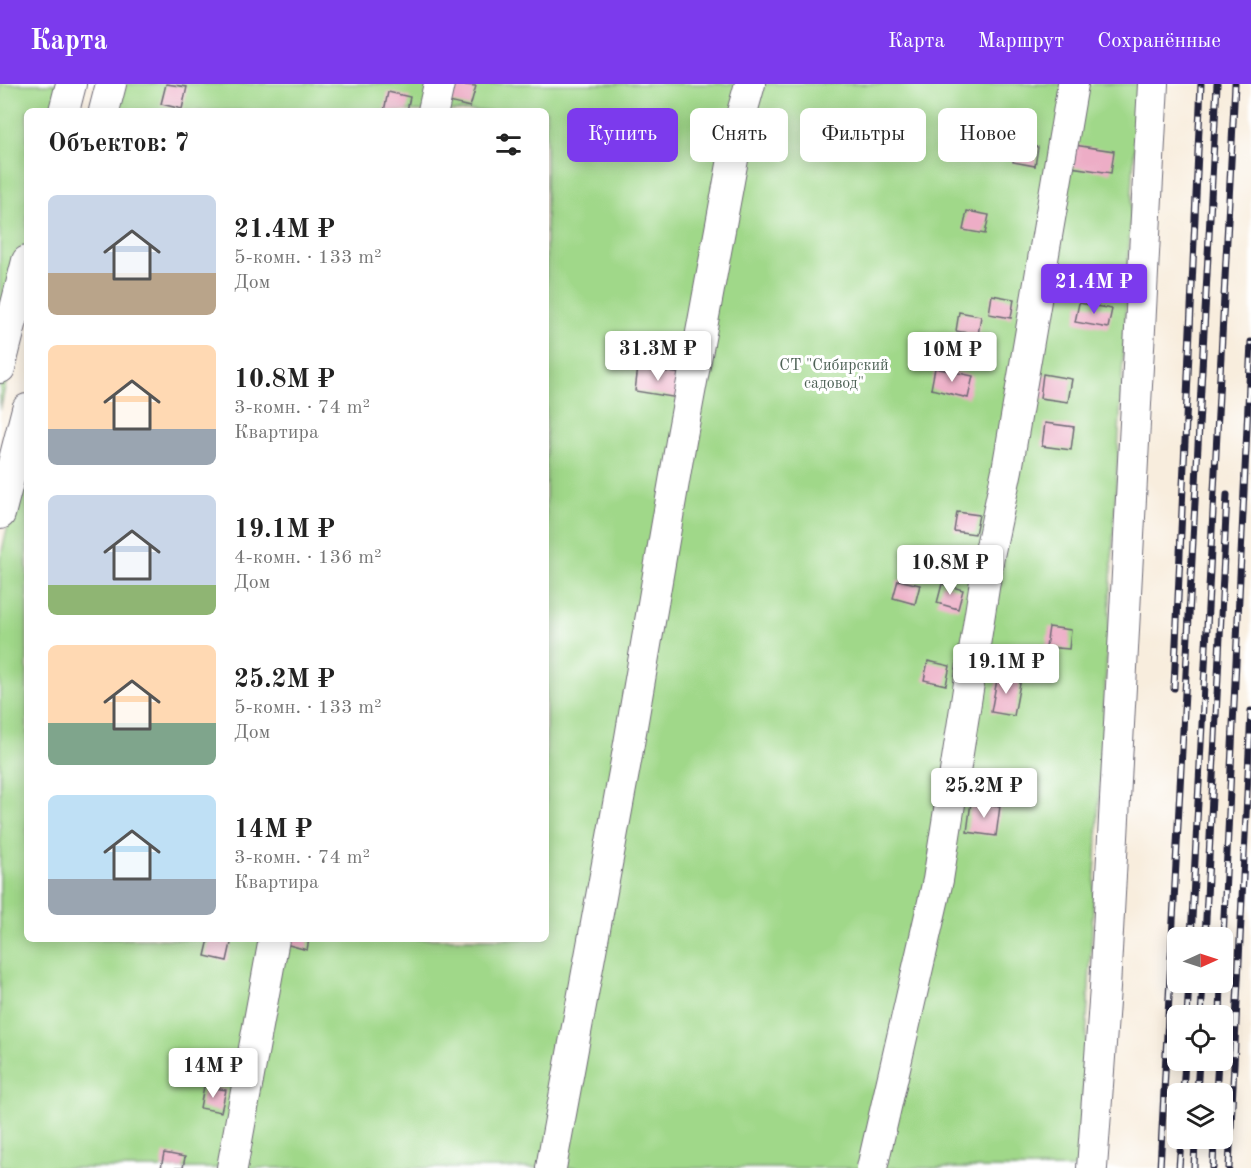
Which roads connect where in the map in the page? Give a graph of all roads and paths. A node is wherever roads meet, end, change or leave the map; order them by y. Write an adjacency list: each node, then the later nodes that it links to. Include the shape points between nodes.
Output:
1 (71, 84): 7 (street)
2 (111, 84): 8 (street)
3 (439, 84): 9 (street)
4 (750, 84): 16 (street, via 681,441)
5 (1073, 84): 17 (street, via 989,556 938,880)
6 (1153, 84): 18 (street)
7 (65, 108)
8 (105, 108)
9 (434, 108)
10 (24, 273): 11 (street)
11 (0, 368)
12 (24, 421): 13 (street)
13 (0, 513)
14 (273, 942): 15 (street)
15 (232, 1168)
16 (551, 1168)
17 (872, 1168)
18 (1092, 1168)

